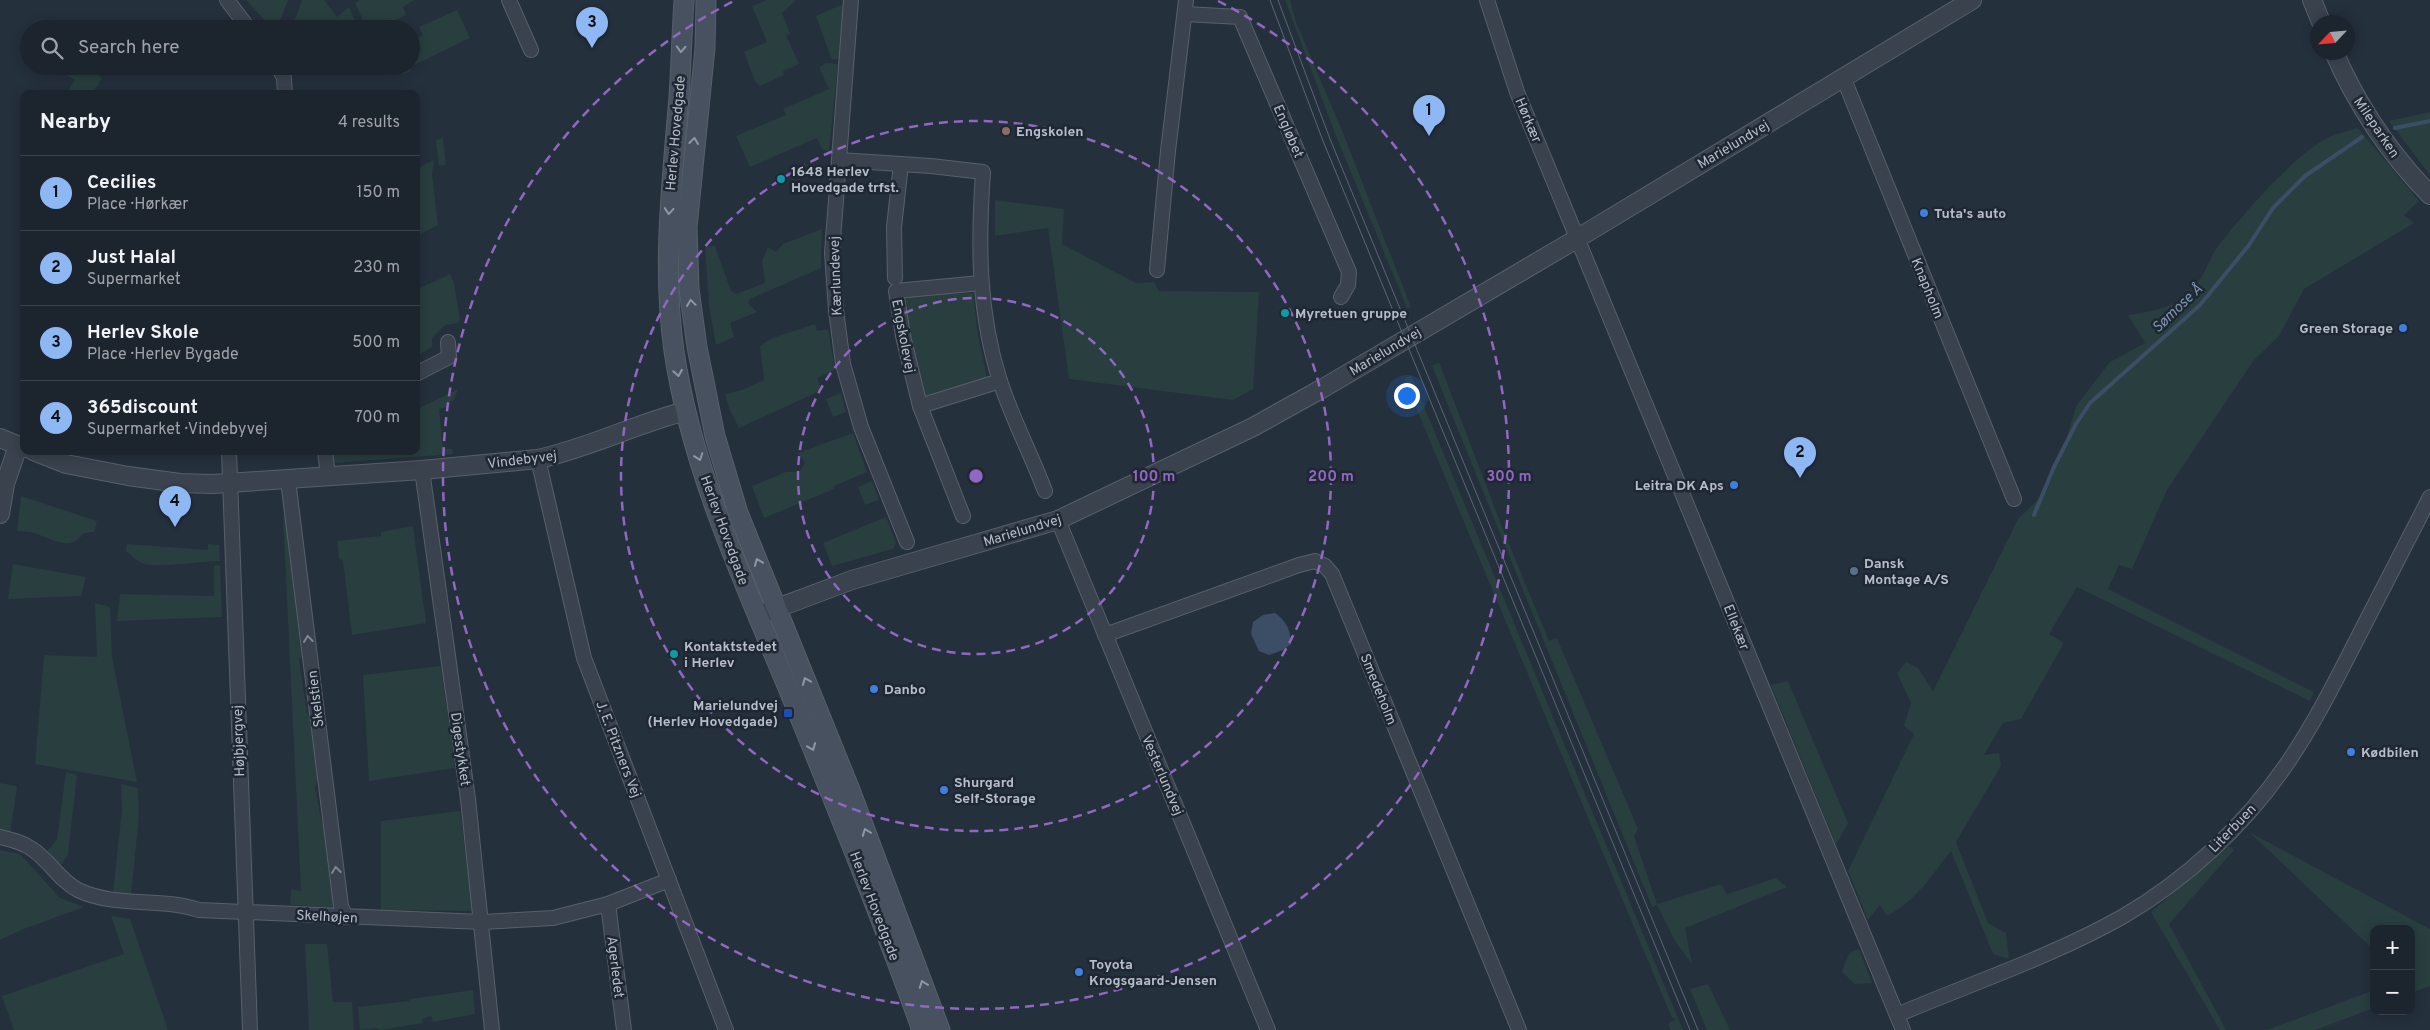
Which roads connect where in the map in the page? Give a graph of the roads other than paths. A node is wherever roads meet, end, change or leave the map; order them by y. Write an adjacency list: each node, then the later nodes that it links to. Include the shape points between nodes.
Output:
1 (227, 0): 11 (street)
2 (509, 0): 12 (street)
3 (684, 0): 30 (main road, Herlev Hovedgade, one-way to 30, via 668,221 668,271 674,347)
4 (706, 0): 28 (main road, Herlev Hovedgade, one-way to 4, via 689,289 687,228 705,48)
5 (851, 0): 17 (street, Kærlundevej)
6 (1487, 0): 20 (street, Hørkær, via 1517,92)
7 (1972, 0): 15 (street, Marielundvej)
8 (2312, 0): 10 (street)
9 (1185, 7): 21 (street, Engløbet); 24 (street, Engløbet, via 1240,17 1348,272 1348,285)
10 (2318, 15)
11 (242, 20)
12 (531, 50)
13 (2338, 60): 19 (street, Mileparken, via 2352,91 2374,125 2397,158)
14 (282, 75): 16 (street)
15 (1843, 77): 20 (street, Marielundvej); 44 (street, Knapholm)
16 (285, 90)
17 (839, 160): 18 (street); 48 (street, Kærlundevej, via 832,253 840,344 861,427)
18 (901, 164): 22 (street, via 894,227); 23 (street, via 983,172 979,238)
19 (2430, 195)
20 (1578, 238): 47 (street, Marielundvej, via 1253,427); 58 (street, Ellekær)
21 (1157, 270)
22 (895, 278)
23 (981, 283): 27 (street); 29 (street, Engskolevej, via 896,291)
24 (1341, 297)
25 (448, 342): 26 (street, via 449,357)
26 (420, 372)
27 (1000, 381): 29 (street); 42 (street)
28 (707, 402): 30 (street, Vindebyvej); 49 (main road, Herlev Hovedgade, one-way to 28, via 738,513)
29 (920, 406): 46 (street, Engskolevej)
30 (686, 411): 37 (street, Vindebyvej, via 640,424 562,454); 50 (main road, Herlev Hovedgade, one-way to 50, via 692,437)
31 (0, 438): 32 (street, Vindebyvej)
32 (20, 446)
33 (21, 455): 45 (street, via 5,484)
34 (43, 455): 41 (street, Vindebyvej, via 66,464 128,476 180,483)
35 (229, 455): 41 (street, Højbjergvej)
36 (325, 455): 39 (street)
37 (538, 459): 38 (street, Vindebyvej); 53 (street, J. E. Pitzners Vej, via 584,658)
38 (422, 470): 39 (street, Vindebyvej); 57 (street, Digestykket)
39 (328, 476): 40 (street, Vindebyvej)
40 (288, 480): 41 (street, Vindebyvej); 56 (street, Skelstien, one-way to 40, via 341,906 331,831)
41 (230, 484): 55 (street, Højbjergvej)
42 (1045, 491)
43 (2430, 497): 58 (street, Literbuen, via 2316,718 2286,766 2208,854 2160,892 2085,937)
44 (2014, 499)
45 (0, 514)
46 (963, 516)
47 (1058, 520): 49 (street, Marielundvej, via 852,580); 51 (street, Vesterlundvej)
48 (907, 542)
49 (777, 607): 50 (street, Marielundvej); 64 (main road, Herlev Hovedgade, one-way to 49)
50 (757, 616): 63 (main road, Herlev Hovedgade, one-way to 63, via 867,882)
51 (1105, 635): 65 (street, Vesterlundvej); 66 (street, Smedeholm, via 1300,565 1315,561 1325,566 1332,574)
52 (0, 837): 55 (street, Skelhøjen, via 34,850 76,889 97,897 135,903 185,905 199,910)
53 (668, 880): 54 (street, Skelhøjen); 62 (street, J. E. Pitzners Vej)
54 (608, 904): 57 (street, Skelhøjen, via 553,918); 61 (street, Agerledet)
55 (246, 911): 56 (street, Skelhøjen); 59 (street, Højbjergvej)
56 (346, 917): 57 (street, Skelhøjen)
57 (482, 922): 60 (street, Digestykket)
58 (1897, 1015): 67 (street, Ellekær)
59 (250, 1030)
60 (492, 1030)
61 (624, 1030)
62 (726, 1030)
63 (922, 1030)
64 (940, 1030)
65 (1268, 1030)
66 (1519, 1030)
67 (1903, 1030)

